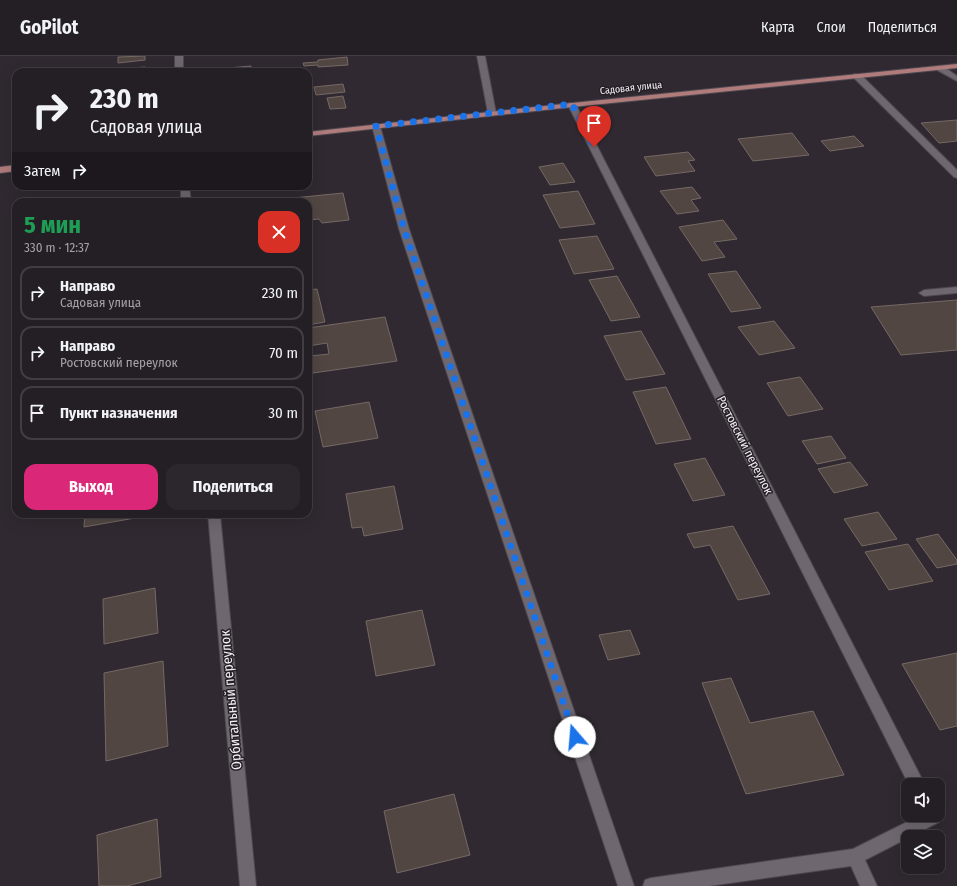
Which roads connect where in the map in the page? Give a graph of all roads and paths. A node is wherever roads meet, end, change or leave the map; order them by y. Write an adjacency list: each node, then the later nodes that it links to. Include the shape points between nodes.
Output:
1 (179, 56): 4 (street)
2 (481, 56): 9 (street)
3 (957, 66): 5 (main road, Садовая улица)
4 (179, 68)
5 (940, 68): 6 (main road, Садовая улица); 7 (street)
6 (857, 76): 8 (main road, Садовая улица); 14 (street)
7 (957, 79)
8 (572, 104): 9 (main road, Садовая улица); 18 (street, Ростовский переулок)
9 (492, 113): 10 (main road, Садовая улица)
10 (376, 126): 11 (main road, Садовая улица); 22 (street, via 404,229)
11 (312, 134)
12 (12, 168): 13 (main road)
13 (0, 170)
14 (957, 175)
15 (957, 290): 16 (street)
16 (924, 293)
17 (214, 518): 21 (street, Орбитальный переулок)
18 (913, 778)
19 (922, 822): 20 (street)
20 (855, 857): 23 (street); 24 (street)
21 (248, 886)
22 (626, 886)
23 (652, 886)
24 (869, 886)

